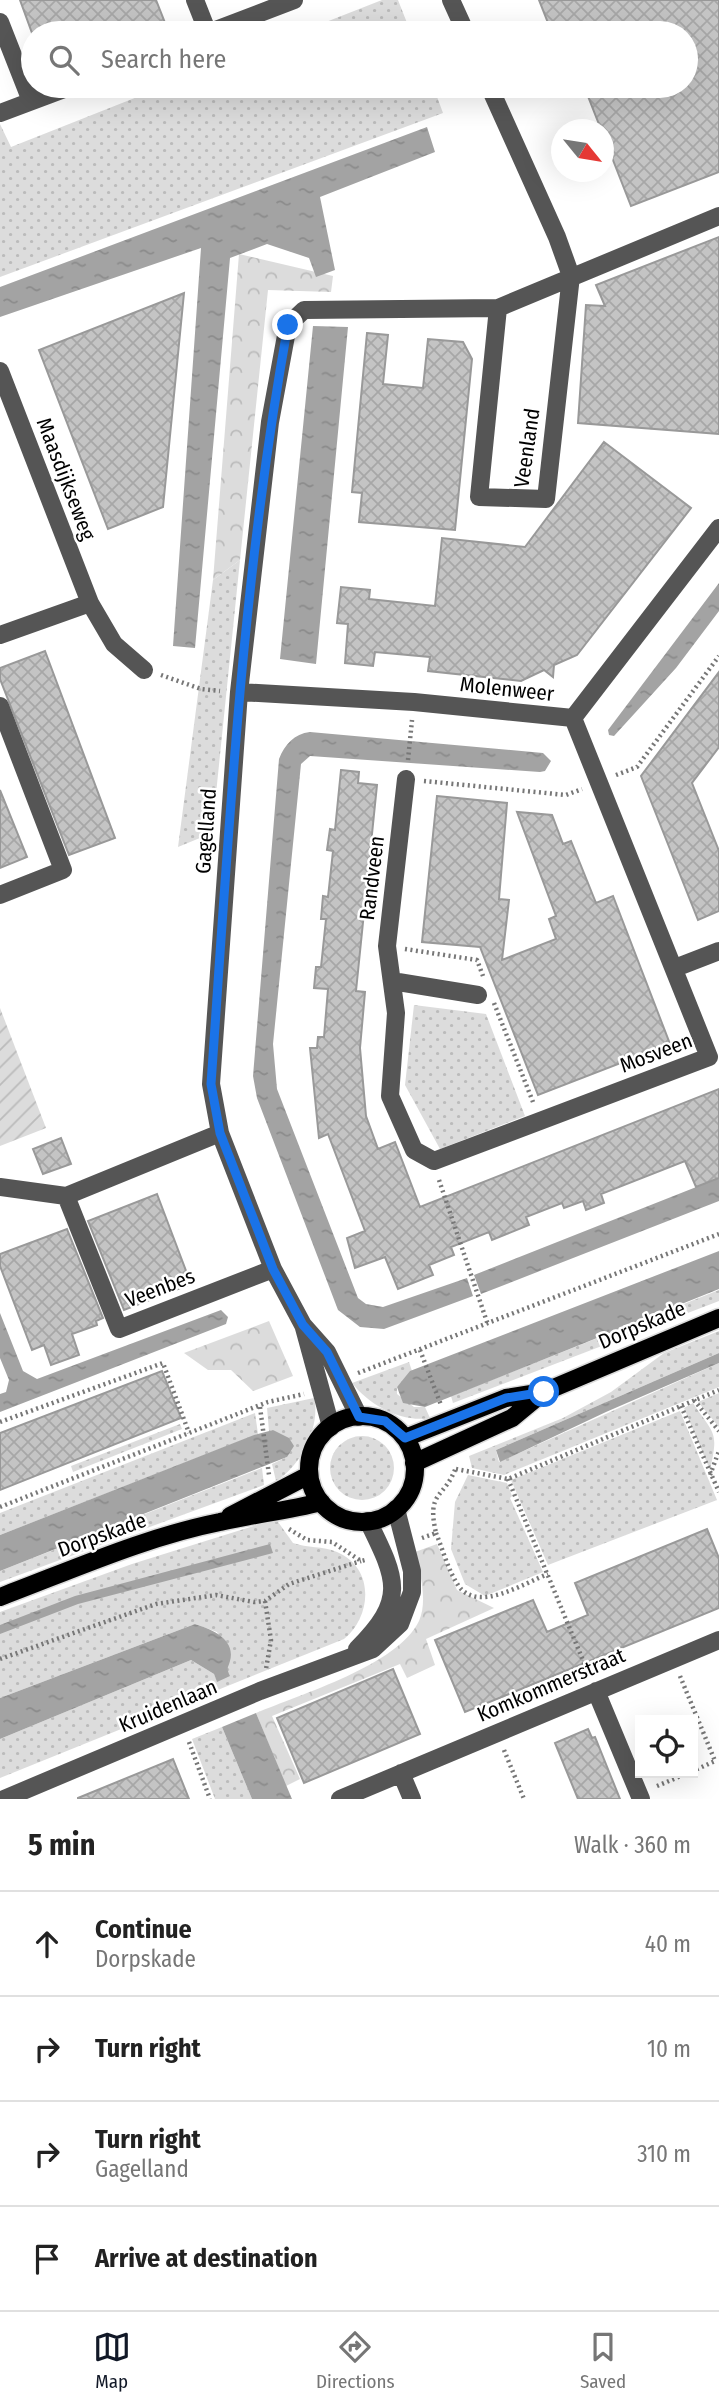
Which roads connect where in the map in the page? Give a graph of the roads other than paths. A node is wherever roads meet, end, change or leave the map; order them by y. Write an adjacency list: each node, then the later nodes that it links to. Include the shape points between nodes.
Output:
1 (195, 0): 4 (street)
2 (294, 0): 5 (street)
3 (451, 0): 6 (street)
4 (203, 21)
5 (239, 21)
6 (461, 21)
7 (0, 22): 8 (street)
8 (21, 76)
9 (30, 98): 12 (street)
10 (39, 98): 12 (street)
11 (494, 98): 15 (street)
12 (31, 101): 13 (street)
13 (0, 113)
14 (719, 216): 15 (street)
15 (570, 276): 16 (street); 16 (street, Veenland, via 546,499 479,496)
16 (498, 308): 22 (street, Gagelland, via 304,310 288,325 270,422)
17 (0, 371): 19 (street, Maasdijkseweg)
18 (719, 528): 24 (street, Molenweer)
19 (90, 603): 20 (street); 21 (street, Maasdijkseweg, via 114,645)
20 (0, 635)
21 (144, 670)
22 (239, 692): 24 (street, Molenweer, via 414,702); 31 (street, Gagelland, via 211,1084)
23 (0, 706): 26 (street, via 63,870)
24 (573, 718): 28 (street, Mosveen)
25 (407, 776): 29 (street, Randveen, via 387,946)
26 (0, 895)
27 (719, 951): 28 (street)
28 (675, 968): 32 (street, Mosveen, via 709,1057)
29 (392, 981): 30 (street); 32 (street, Randveen, via 396,1013 390,1096 414,1150)
30 (478, 995)
31 (220, 1133): 34 (street); 35 (street, Gagelland)
32 (434, 1161)
33 (0, 1187): 34 (street)
34 (66, 1196): 35 (street, Veenbes, via 119,1329)
35 (273, 1269): 37 (street, Gagelland)
36 (719, 1318): 38 (main road, Dorpskade)
37 (303, 1325): 39 (street, Gagelland, via 327,1352); 40 (street, Gagelland)
38 (544, 1392): 41 (main road, Dorpskade, via 506,1398); 42 (main road, Dorpskade, via 512,1418)
39 (359, 1417): 40 (main road); 41 (main road, via 385,1421)
40 (331, 1427): 43 (main road, via 316,1443)
41 (405, 1438): 42 (main road)
42 (414, 1464): 45 (main road, via 409,1493)
43 (309, 1475): 44 (main road); 46 (main road, Dorpskade)
44 (321, 1502): 46 (main road, Dorpskade, via 282,1513); 47 (main road, via 347,1520)
45 (396, 1509): 47 (main road); 50 (street, Kruidenlaan, via 412,1571 407,1610 388,1637)
46 (220, 1521): 48 (main road, Dorpskade, via 159,1538)
47 (368, 1521): 50 (street, Kruidenlaan, via 384,1553 393,1596 387,1615)
48 (0, 1597)
49 (719, 1640): 51 (street, Komkommerstraat)
50 (350, 1656): 54 (street, Kruidenlaan)
51 (596, 1691): 52 (street, Komkommerstraat); 53 (street)
52 (401, 1773): 55 (street, Komkommerstraat); 56 (street)
53 (640, 1797)
54 (4, 1799)
55 (340, 1799)
56 (412, 1799)

